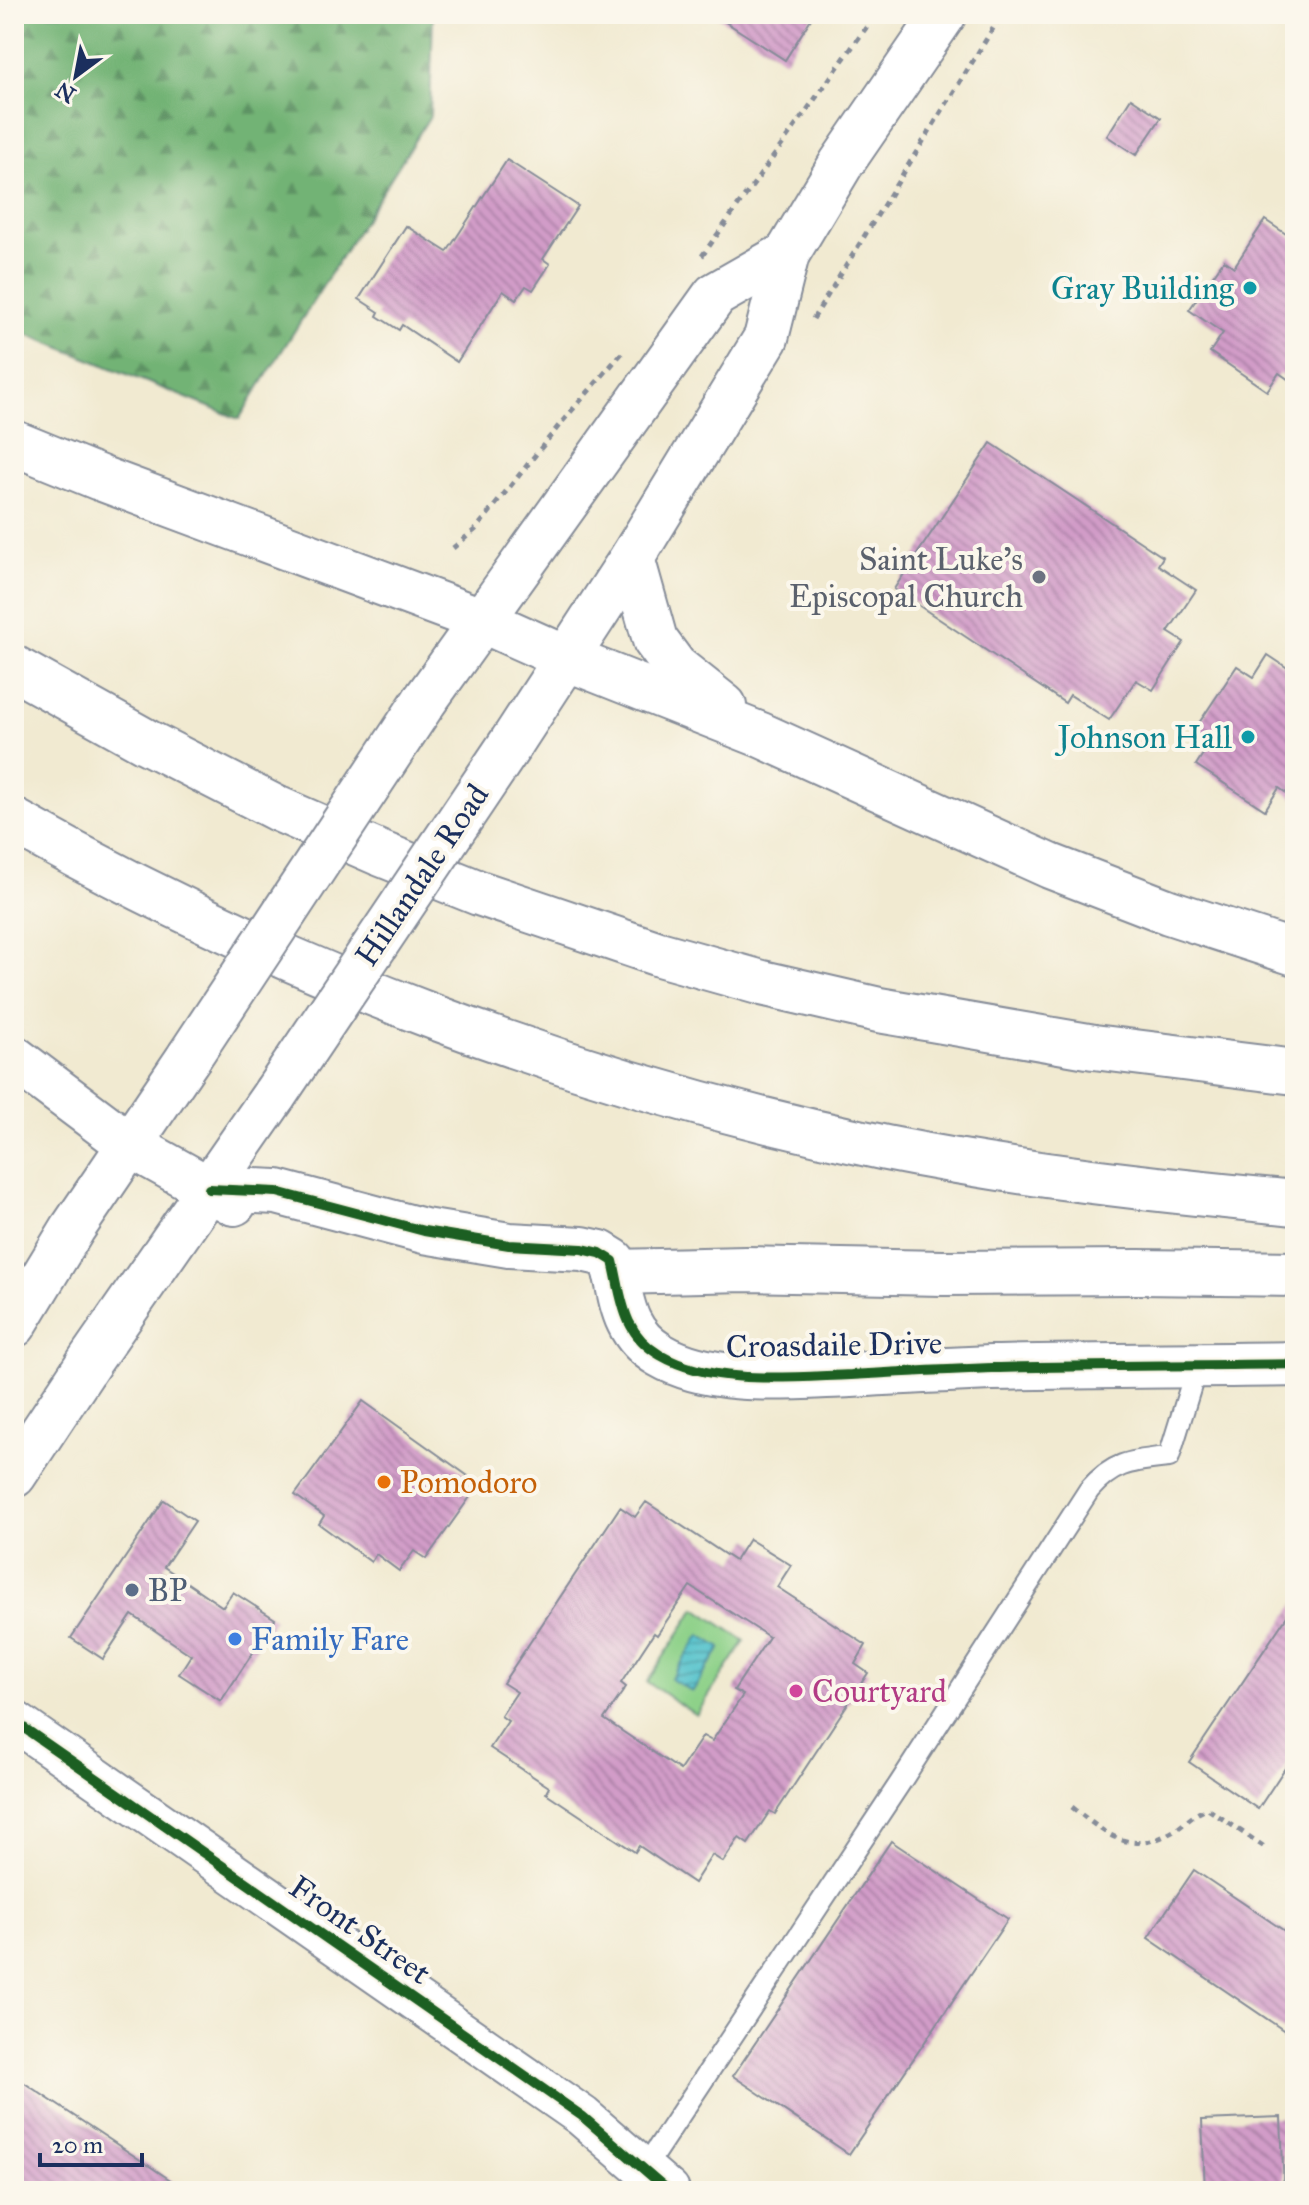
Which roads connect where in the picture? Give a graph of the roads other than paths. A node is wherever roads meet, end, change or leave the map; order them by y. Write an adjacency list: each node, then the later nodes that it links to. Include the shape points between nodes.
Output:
1 (944, 14): 2 (main road, Hillandale Road, via 841,164)
2 (787, 254): 4 (main road, Hillandale Road, via 766,338); 5 (main road, Hillandale Road, via 715,295)
3 (14, 443): 5 (main road)
4 (632, 558): 6 (main road, Hillandale Road); 8 (main road, via 651,631 664,654)
5 (481, 620): 6 (main road); 13 (main road, Hillandale Road, bridge)
6 (566, 658): 8 (main road); 14 (main road, Hillandale Road, bridge)
7 (14, 668): 12 (main road, via 276,808 479,893 659,954 879,1010 1094,1047)
8 (761, 735): 10 (main road, via 1050,866)
9 (14, 821): 15 (main road, via 300,964 597,1074 886,1148 1151,1189)
10 (1295, 953)
11 (14, 1058): 13 (main road)
12 (1295, 1072)
13 (130, 1145): 14 (main road); 18 (main road, Hillandale Road)
14 (209, 1189): 16 (main road, via 263,1218 306,1232 414,1255 503,1270); 21 (main road, Hillandale Road)
15 (1295, 1203)
16 (615, 1272): 17 (main road); 20 (main road, Croasdaile Drive, via 626,1318 651,1350 679,1364 721,1374 800,1377)
17 (1295, 1274)
18 (14, 1325)
19 (1295, 1364): 20 (main road, Croasdaile Drive)
20 (1197, 1366): 23 (lane, via 1169,1457 1127,1462 1101,1476 1089,1490 900,1783)
21 (14, 1475)
22 (14, 1721): 23 (street, Front Street, via 582,2116)
23 (656, 2180)

